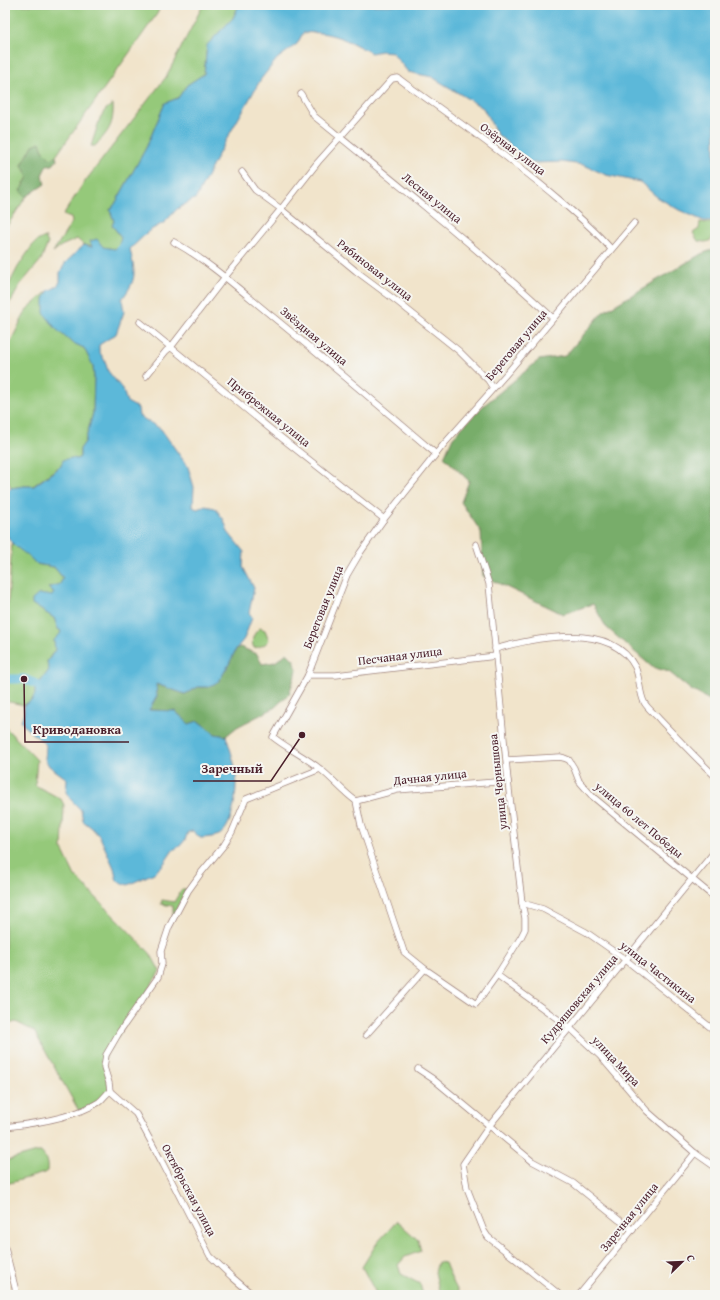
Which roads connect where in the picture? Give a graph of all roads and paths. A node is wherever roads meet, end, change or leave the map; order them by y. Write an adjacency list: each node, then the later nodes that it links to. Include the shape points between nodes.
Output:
1 (301, 94): 2 (street, Лесная улица, via 314,116)
2 (340, 138): 4 (street); 7 (street, Озёрная улица, via 392,79 398,78 541,184 600,235); 9 (street, Лесная улица, via 447,224)
3 (242, 172): 4 (street, Рябиновая улица, via 255,190)
4 (281, 209): 8 (street); 13 (street, Рябиновая улица, via 459,351)
5 (634, 223): 7 (street, Береговая улица)
6 (174, 242): 8 (street, Звёздная улица)
7 (611, 249): 9 (street, Береговая улица)
8 (225, 277): 11 (street); 14 (street, Звёздная улица)
9 (553, 318): 13 (street, Береговая улица)
10 (140, 322): 11 (street, Прибрежная улица)
11 (171, 347): 12 (street); 15 (street, Прибрежная улица)
12 (146, 376)
13 (493, 388): 14 (street, Береговая улица)
14 (436, 454): 15 (street, Береговая улица)
15 (384, 519): 19 (street, Береговая улица, via 347,575)
16 (476, 544): 17 (street, улица Чернышова, via 489,584)
17 (495, 649): 18 (street, улица Чернышова); 22 (street, via 526,640 564,636 581,636 611,644 627,655 635,667 644,702)
18 (496, 656): 19 (street, Песчаная улица, via 336,675); 20 (street, улица Чернышова)
19 (308, 675): 21 (street, Береговая улица, via 273,737)
20 (507, 760): 23 (street, улица Чернышова); 26 (street, улица 60 лет Победы, via 560,757 569,760 579,781 592,796)
21 (320, 768): 24 (street, Береговая улица); 36 (street, via 246,799 232,832 188,891 169,927 161,952 162,964 158,977 106,1055 104,1067)
22 (715, 776)
23 (508, 781): 24 (street, Дачная улица, via 397,790); 28 (street, улица Чернышова)
24 (356, 801): 30 (street, via 361,825 401,948)
25 (715, 851): 26 (street, Кудряшовская улица)
26 (691, 879): 27 (street, улица 60 лет Победы); 29 (street, Кудряшовская улица)
27 (715, 898)
28 (522, 903): 29 (street, улица Частикина, via 543,909 586,932); 31 (street, улица Чернышова, via 525,929)
29 (626, 960): 32 (street, Кудряшовская улица); 33 (street, улица Частикина)
30 (425, 969): 31 (street, улица Чернышова, via 476,1004); 34 (street)
31 (497, 975): 32 (street, улица Мира)
32 (570, 1028): 37 (street, Кудряшовская улица); 39 (street, улица Мира, via 600,1056 647,1111)
33 (715, 1031)
34 (366, 1035)
35 (418, 1069): 37 (street)
36 (110, 1091): 38 (street, via 100,1102 79,1111 35,1124); 44 (street, Октябрьская улица, via 136,1114 210,1256)
37 (489, 1126): 41 (street, via 532,1161 573,1184); 45 (street, Кудряшовская улица, via 463,1164 467,1188 484,1231 488,1237)
38 (5, 1127)
39 (695, 1153): 40 (street, улица Мира); 41 (street, Заречная улица)
40 (715, 1166)
41 (633, 1230): 46 (street, Заречная улица)
42 (5, 1248): 43 (street)
43 (17, 1295)
44 (252, 1295)
45 (560, 1295)
46 (579, 1295)

